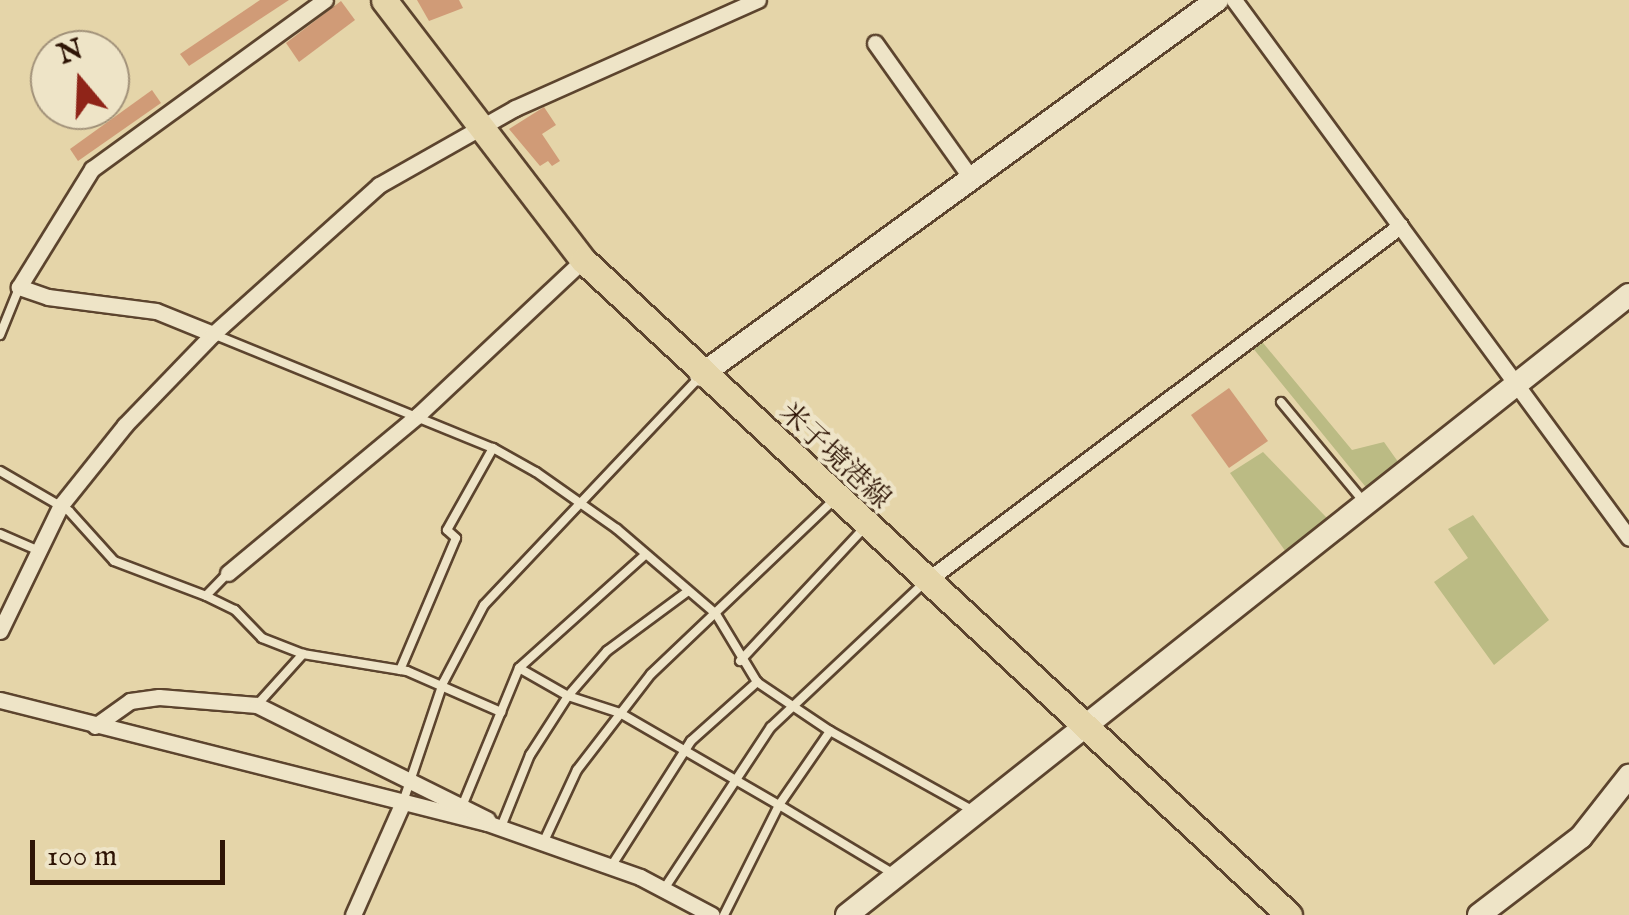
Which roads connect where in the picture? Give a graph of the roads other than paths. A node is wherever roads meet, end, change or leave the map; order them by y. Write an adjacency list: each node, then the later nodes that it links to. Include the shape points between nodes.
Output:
1 (325, 0): 11 (street, via 92,169)
2 (384, 0): 7 (main road, 米子境港線)
3 (758, 0): 7 (street, via 692,24)
4 (1217, 0): 8 (street)
5 (1234, 0): 9 (street)
6 (875, 43): 8 (street)
7 (478, 128): 10 (main road, 米子境港線); 14 (street, via 378,186)
8 (971, 178): 16 (street)
9 (1400, 226): 17 (street); 32 (street)
10 (583, 260): 16 (main road, 米子境港線); 19 (street)
11 (19, 287): 13 (lane); 14 (street, via 156,311)
12 (1629, 295): 17 (street)
13 (4, 314): 15 (lane)
14 (212, 334): 19 (lane); 24 (street)
15 (0, 335)
16 (701, 375): 22 (main road, 米子境港線); 25 (lane)
17 (1516, 384): 23 (street); 28 (street)
18 (1280, 402): 23 (lane)
19 (416, 416): 20 (lane); 31 (street)
20 (492, 448): 25 (lane); 40 (lane, via 447,530 456,538)
21 (0, 471): 24 (lane)
22 (835, 498): 26 (main road, 米子境港線); 35 (lane)
23 (1364, 502): 50 (street)
24 (61, 504): 29 (street); 34 (lane, via 114,562)
25 (582, 508): 30 (lane, via 618,528); 42 (lane, via 506,578)
26 (866, 527): 32 (main road, 米子境港線); 38 (lane)
27 (0, 534): 29 (lane)
28 (1629, 538)
29 (37, 550): 36 (street)
30 (644, 556): 33 (lane); 39 (lane)
31 (228, 573): 34 (lane)
32 (925, 582): 46 (lane); 50 (main road, 米子境港線)
33 (688, 591): 35 (lane); 43 (lane, via 607,651)
34 (206, 596): 37 (lane, via 235,610 262,638)
35 (716, 614): 38 (lane); 48 (lane)
36 (0, 631)
37 (303, 654): 40 (lane); 45 (lane)
38 (740, 661): 41 (lane)
39 (519, 668): 43 (lane); 47 (lane)
40 (400, 670): 42 (lane)
41 (757, 682): 46 (lane); 52 (lane)
42 (443, 683): 47 (lane); 54 (lane)
43 (568, 696): 48 (lane); 60 (lane)
44 (0, 700): 49 (street)
45 (257, 706): 49 (street, via 159,697 130,702); 54 (street)
46 (791, 706): 51 (lane); 55 (lane)
47 (501, 712): 57 (lane)
48 (620, 712): 52 (lane); 61 (lane, via 576,770)
49 (95, 726): 56 (street)
50 (1085, 726): 59 (street); 69 (main road, 米子境港線)
51 (830, 731): 58 (lane); 59 (lane)
52 (685, 750): 55 (lane); 62 (lane)
53 (1629, 776): 70 (street, via 1582,837)
54 (410, 779): 56 (lane); 57 (street)
55 (734, 784): 58 (lane); 64 (lane)
56 (403, 802): 60 (street); 65 (street)
57 (463, 804): 60 (street)
58 (779, 804): 63 (lane); 67 (lane)
59 (977, 813): 63 (street)
60 (494, 825): 61 (street)
61 (544, 841): 62 (street)
62 (611, 867): 64 (street)
63 (896, 877): 68 (street)
64 (664, 889): 66 (street)
65 (353, 915)
66 (712, 915)
67 (724, 915)
68 (847, 915)
69 (1289, 915)
70 (1478, 915)

